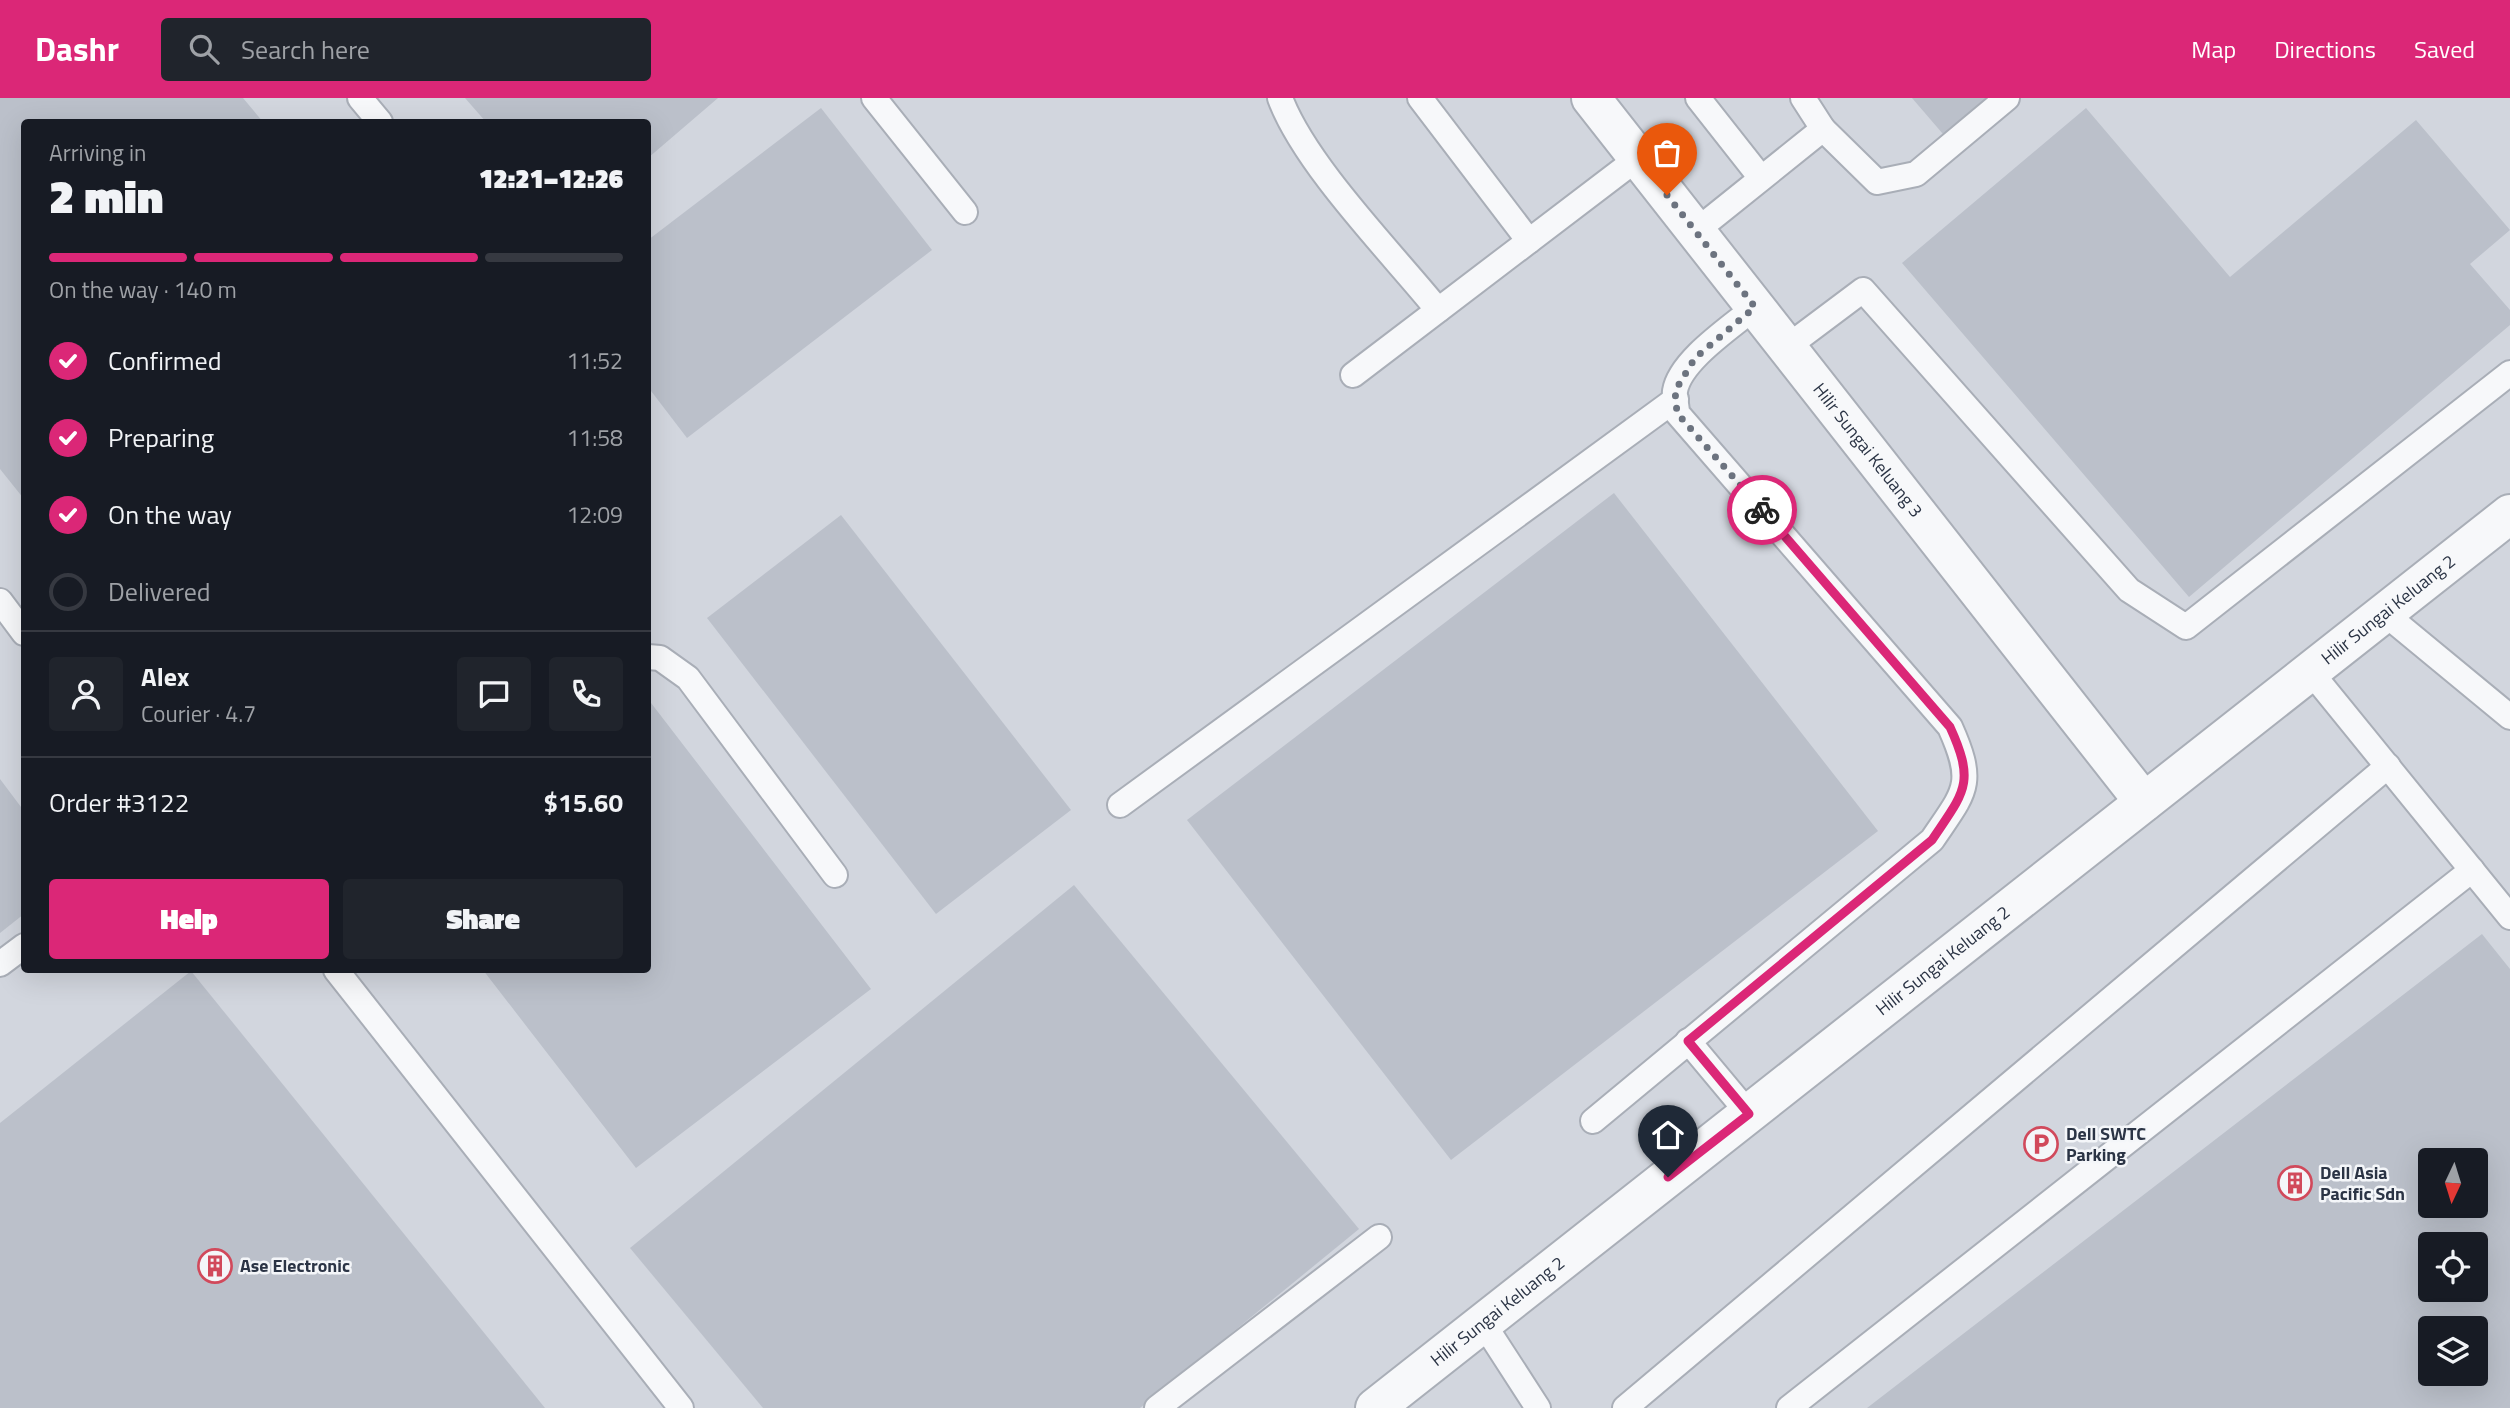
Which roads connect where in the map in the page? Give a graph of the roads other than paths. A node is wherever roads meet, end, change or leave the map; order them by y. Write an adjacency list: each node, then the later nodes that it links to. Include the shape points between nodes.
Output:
1 (360, 98): 9 (lane)
2 (874, 98): 13 (lane)
3 (1280, 98): 17 (lane, via 1328,177)
4 (1420, 98): 15 (lane)
5 (1591, 98): 11 (street, Hilir Sungai Keluang 3)
6 (1698, 98): 12 (lane)
7 (1803, 98): 10 (lane)
8 (2007, 98): 10 (lane, via 1916,174 1877,182)
9 (378, 119)
10 (1823, 129): 12 (lane)
11 (1638, 158): 14 (street, Hilir Sungai Keluang 3); 15 (lane)
12 (1761, 178): 14 (lane)
13 (965, 212)
14 (1696, 232): 16 (street, Hilir Sungai Keluang 3)
15 (1529, 241): 17 (lane)
16 (1755, 307): 18 (street, Hilir Sungai Keluang 3); 21 (lane, via 1695,358 1682,375)
17 (1438, 310): 20 (lane)
18 (1787, 348): 19 (lane, via 1863,290 2129,590 2186,627); 30 (street, Hilir Sungai Keluang 3)
19 (2510, 373)
20 (1353, 375)
21 (1676, 400): 31 (lane); 38 (lane, via 1677,413 1950,727 1964,758 1966,778 1961,797 1932,840)
22 (2510, 514): 24 (street, Hilir Sungai Keluang 2)
23 (0, 601): 25 (lane)
24 (2384, 613): 27 (street, Hilir Sungai Keluang 2); 28 (lane)
25 (21, 629)
26 (651, 658): 33 (lane, via 688,678)
27 (2310, 671): 29 (lane); 30 (street, Hilir Sungai Keluang 2)
28 (2510, 717)
29 (2388, 766): 32 (lane); 47 (lane)
30 (2144, 802): 39 (street, Hilir Sungai Keluang 2)
31 (1120, 804)
32 (2472, 870): 34 (lane); 48 (lane)
33 (835, 875)
34 (2510, 917)
35 (21, 948): 36 (lane)
36 (0, 964)
37 (338, 973): 43 (lane)
38 (1688, 1041): 39 (lane); 40 (lane)
39 (1749, 1114): 42 (street, Hilir Sungai Keluang 2)
40 (1593, 1121)
41 (1379, 1237): 44 (lane)
42 (1483, 1323): 45 (street, Hilir Sungai Keluang 2); 46 (lane)
43 (681, 1408)
44 (1157, 1408)
45 (1375, 1408)
46 (1538, 1408)
47 (1625, 1408)
48 (1789, 1408)

